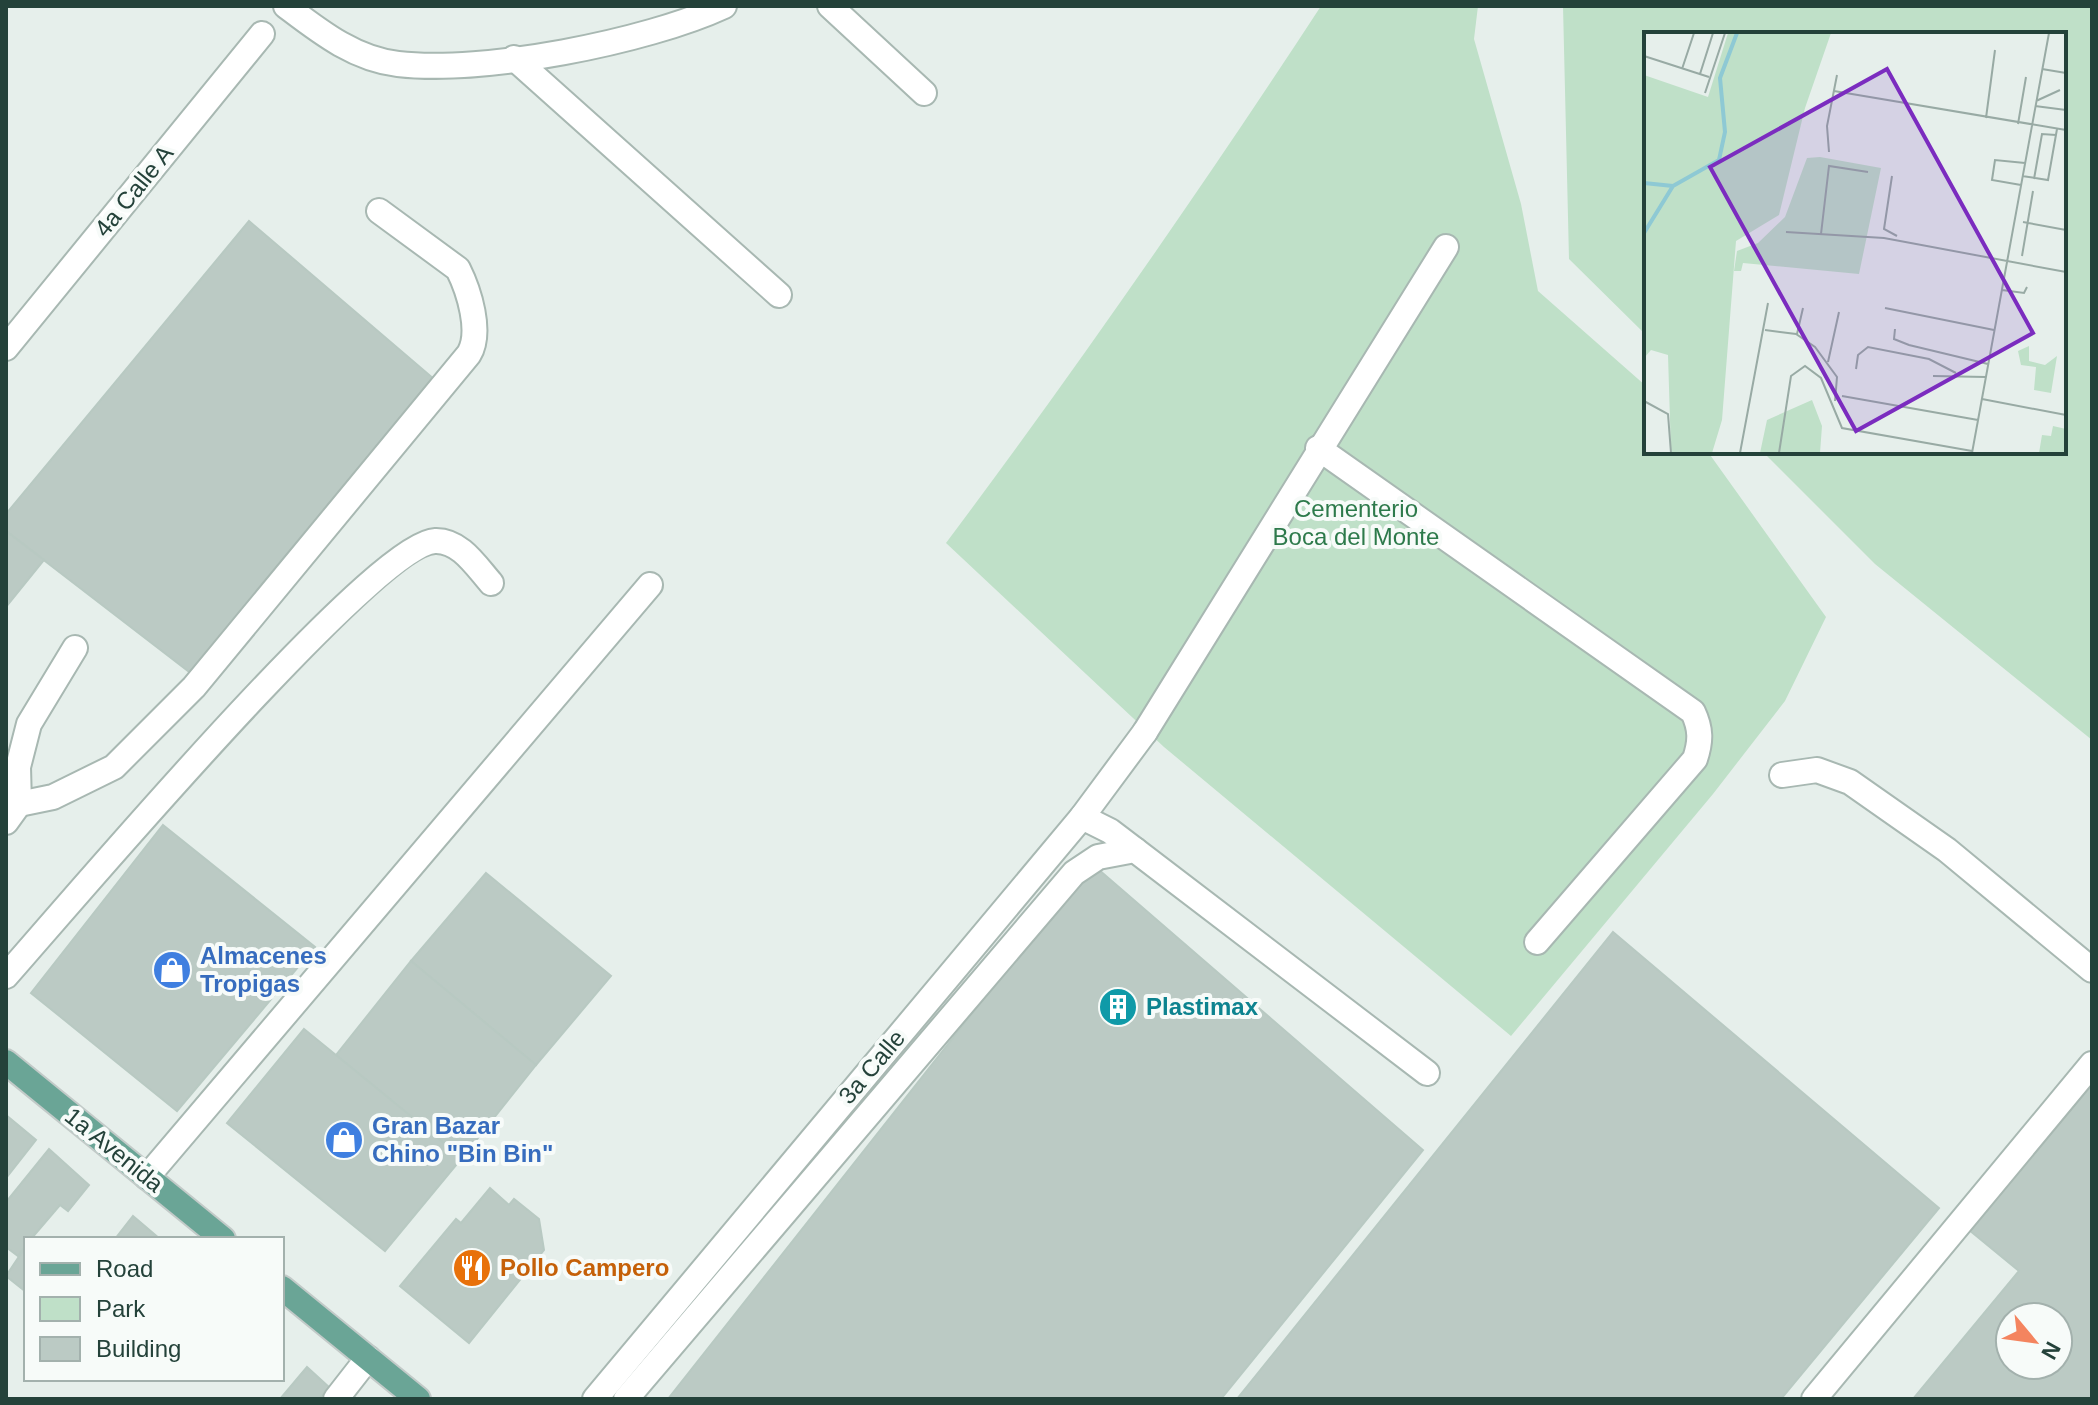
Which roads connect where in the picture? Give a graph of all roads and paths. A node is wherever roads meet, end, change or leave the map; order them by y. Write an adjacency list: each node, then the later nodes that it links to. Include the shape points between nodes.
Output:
1 (286, 6): 5 (street, via 346,48 396,64)
2 (724, 6): 5 (street, via 652,33)
3 (830, 6): 6 (street)
4 (262, 34): 10 (street, 4a Calle A)
5 (514, 58): 9 (street)
6 (924, 93)
7 (379, 211): 16 (street, via 458,269 475,333 469,354 194,687 114,767)
8 (1446, 247): 11 (street, 3a Calle)
9 (779, 295)
10 (6, 348)
11 (1318, 448): 17 (street, 3a Calle, via 1145,732); 19 (street, via 1693,712 1700,727 1695,759)
12 (491, 583): 21 (street, via 464,551 434,541 423,543 384,573 265,684)
13 (650, 585): 25 (street)
14 (75, 648): 16 (street, via 29,724)
15 (1782, 775): 20 (street, via 1817,770 1850,782 1947,850)
16 (12, 813)
17 (1082, 817): 18 (street); 31 (street, 3a Calle)
18 (1135, 850): 24 (street); 32 (street, via 1098,857 1074,873)
19 (1537, 942)
20 (2092, 970)
21 (6, 976)
22 (6, 1062): 25 (main road, 1a Avenida)
23 (2092, 1064): 33 (street)
24 (1427, 1073)
25 (147, 1177): 26 (main road, 1a Avenida)
26 (221, 1237)
27 (284, 1290): 28 (main road)
28 (368, 1358): 29 (street); 30 (main road)
29 (336, 1399)
30 (418, 1399)
31 (595, 1399)
32 (626, 1399)
33 (1814, 1399)

